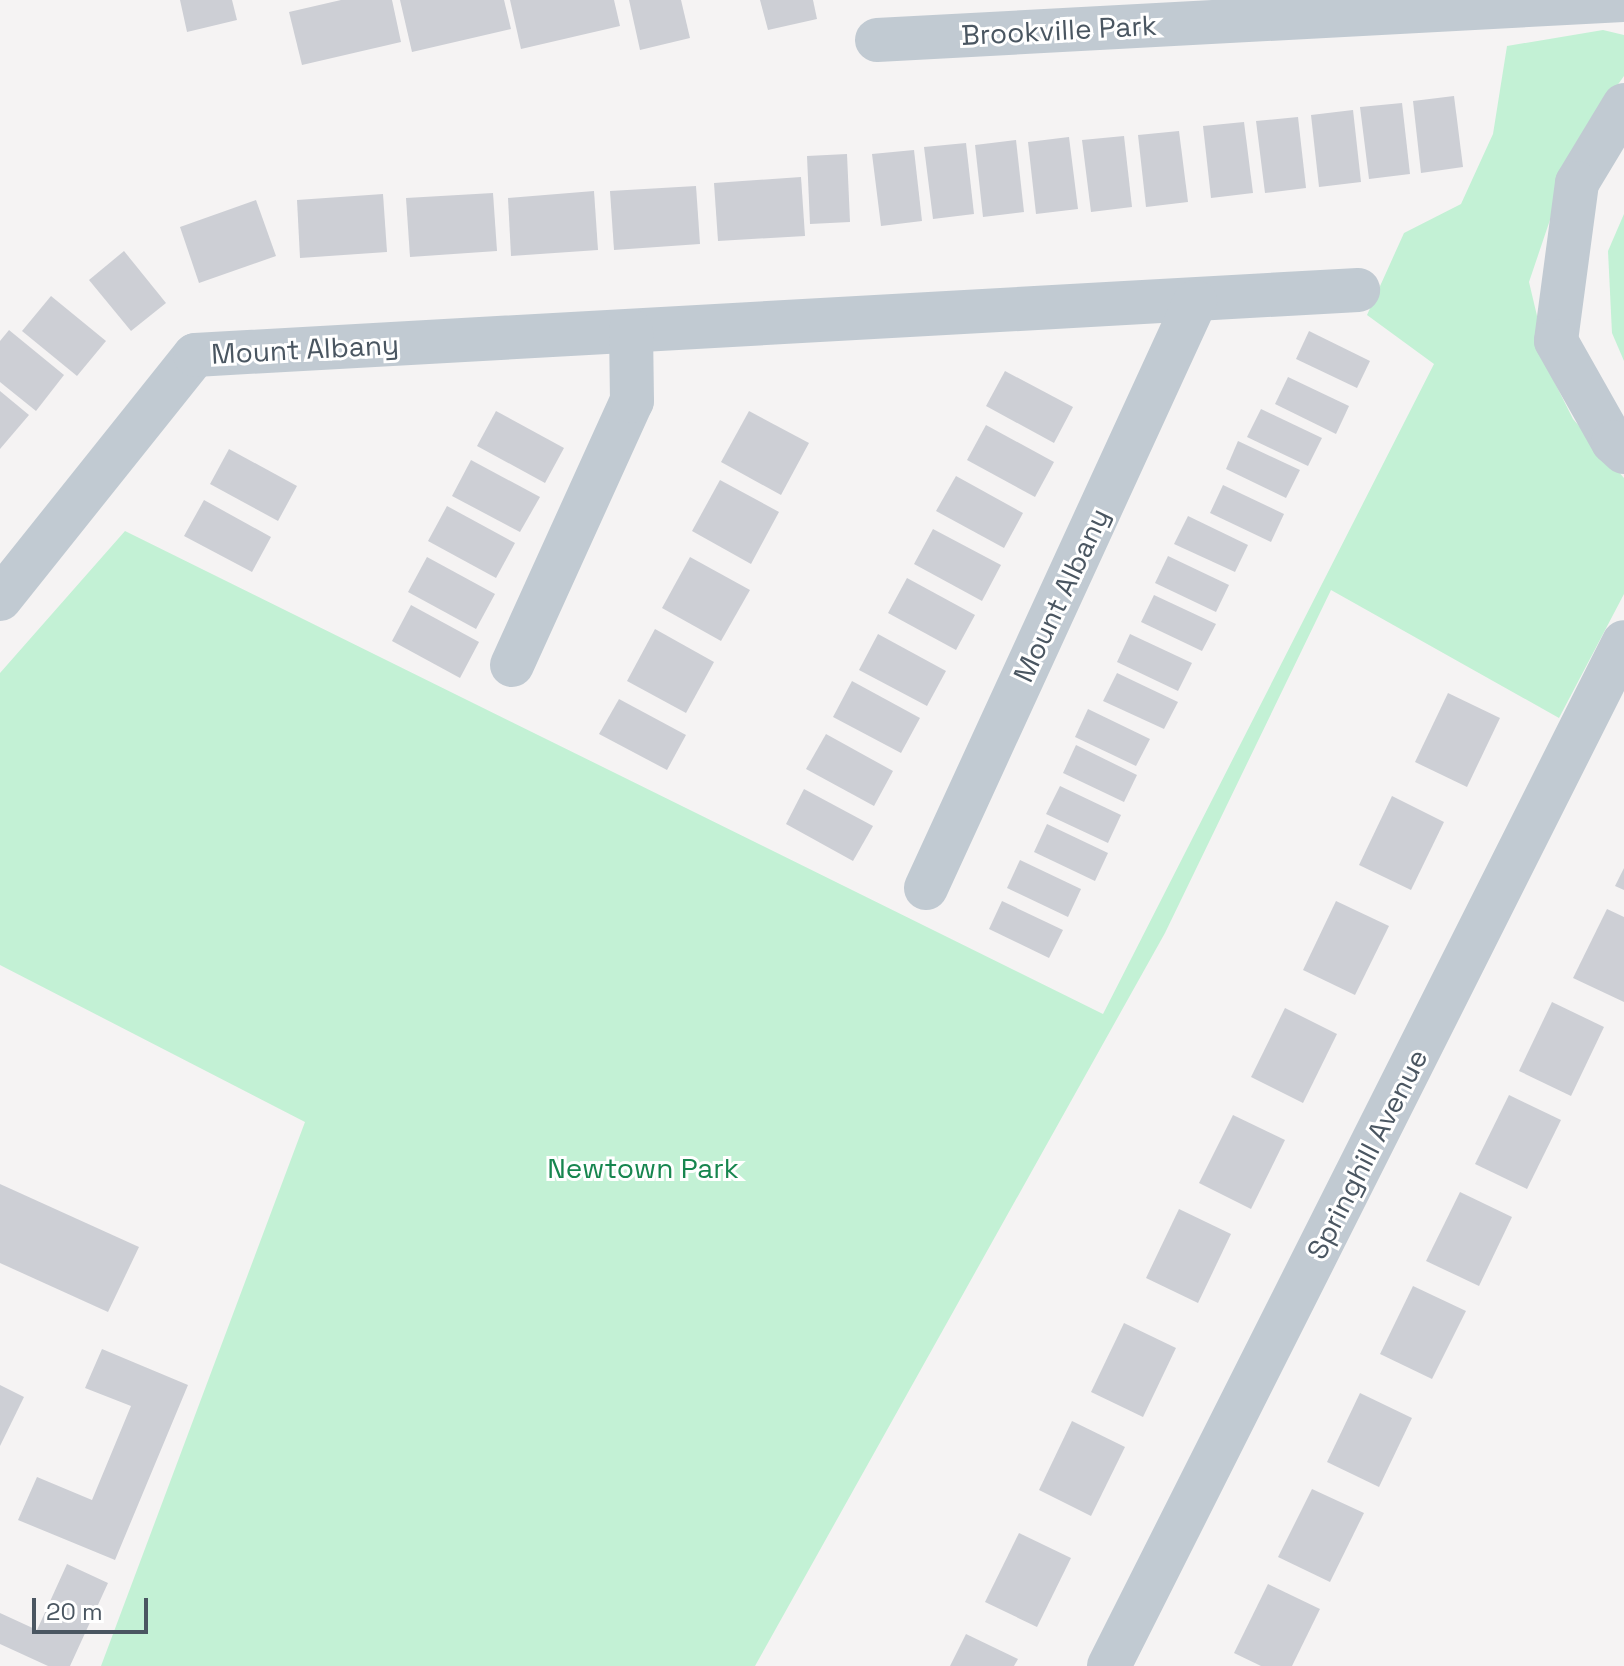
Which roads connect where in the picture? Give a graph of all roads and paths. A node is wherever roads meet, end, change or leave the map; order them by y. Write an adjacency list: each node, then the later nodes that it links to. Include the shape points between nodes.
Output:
1 (1624, 0): 2 (street, Brookville Park)
2 (877, 40)
3 (1624, 105): 7 (street, via 1577,183 1556,341 1613,442)
4 (1358, 290): 5 (street, Mount Albany)
5 (1195, 302): 6 (street, Mount Albany); 11 (street, Mount Albany)
6 (631, 331): 8 (street, Mount Albany, via 195,355); 10 (street, via 632,401)
7 (1624, 452)
8 (0, 599)
9 (1624, 642): 12 (street, Springhill Avenue)
10 (512, 665)
11 (926, 888)
12 (1109, 1666)

